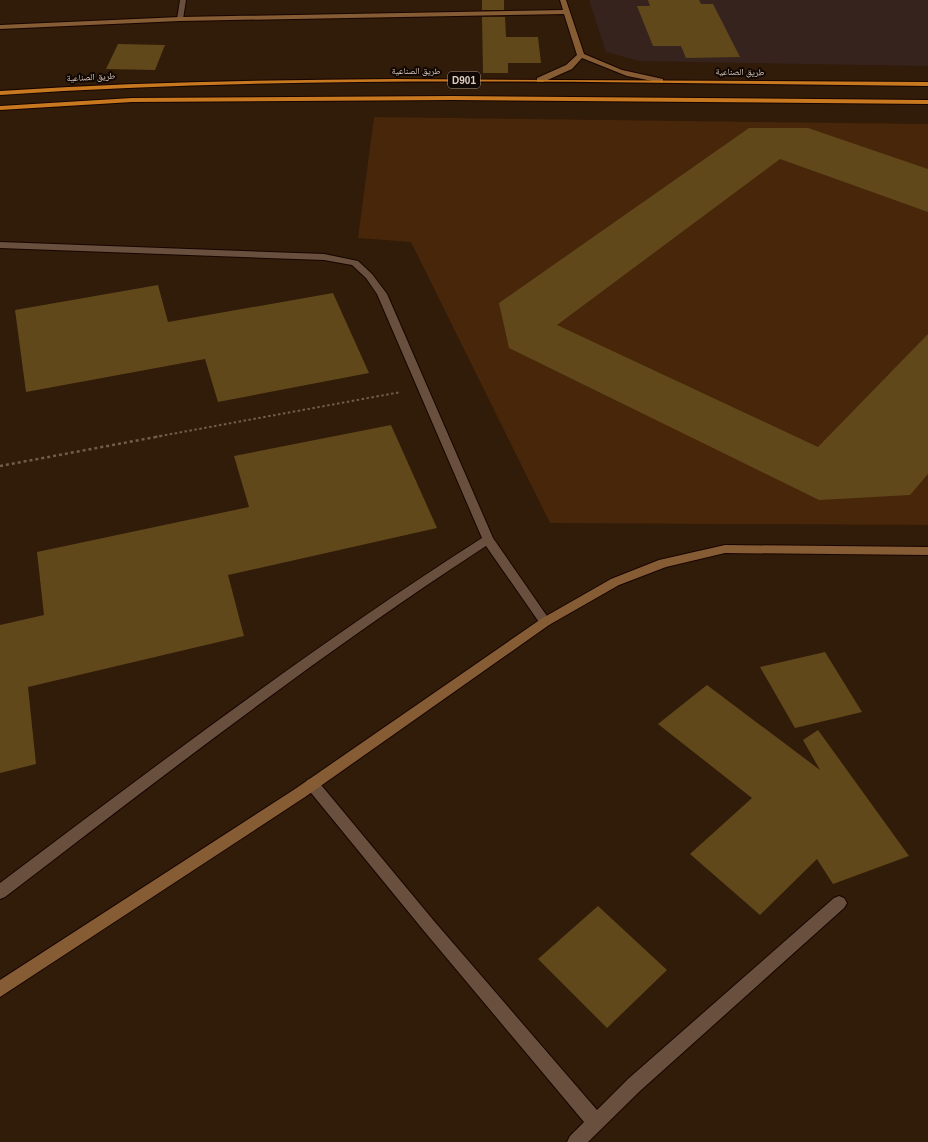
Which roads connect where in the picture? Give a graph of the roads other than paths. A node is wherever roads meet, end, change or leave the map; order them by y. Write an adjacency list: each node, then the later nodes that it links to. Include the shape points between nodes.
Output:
1 (183, 0): 4 (street)
2 (563, 0): 3 (main road)
3 (566, 12): 4 (main road); 6 (main road)
4 (180, 19): 5 (main road)
5 (0, 27)
6 (581, 55): 7 (main road, via 569,67); 8 (main road, via 635,78)
7 (540, 80): 8 (highway, طريق الصناعية / D901); 10 (highway, طريق الصناعية / D901, via 193,83)
8 (660, 81): 9 (highway, طريق الصناعية / D901)
9 (928, 84)
10 (0, 93)
11 (928, 102): 12 (highway, D901, via 438,98 132,100)
12 (0, 108)
13 (0, 245): 14 (street, via 324,257 354,263 369,276 382,294)
14 (488, 539): 16 (street); 18 (street, via 440,569 252,701)
15 (928, 551): 16 (main road, via 725,549 664,563 615,582)
16 (545, 622): 17 (main road)
17 (312, 784): 20 (main road); 21 (street)
18 (0, 892)
19 (839, 903): 21 (street, via 634,1085)
20 (0, 990)
21 (596, 1122): 22 (street)
22 (576, 1142)

